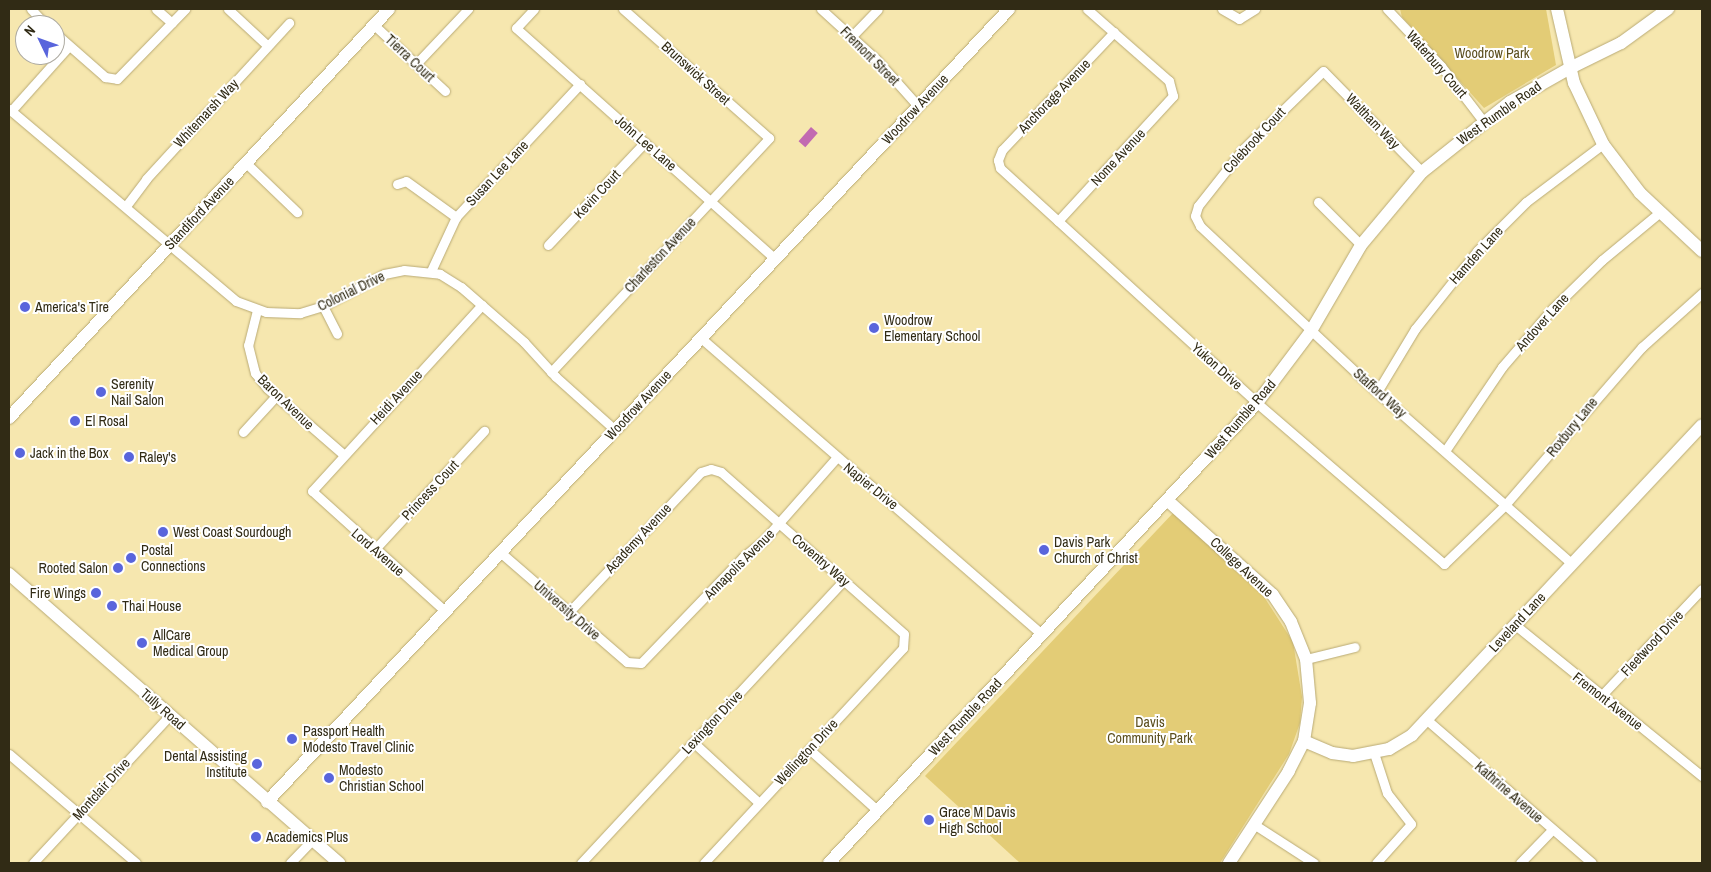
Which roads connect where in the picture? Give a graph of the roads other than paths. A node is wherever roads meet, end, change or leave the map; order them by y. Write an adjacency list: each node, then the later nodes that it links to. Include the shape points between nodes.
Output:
1 (156, 9): 17 (street)
2 (185, 9): 17 (street)
3 (228, 9): 24 (street)
4 (389, 9): 19 (street, Standiford Avenue)
5 (468, 9): 25 (street)
6 (534, 9): 28 (street, John Lee Lane, via 516,28)
7 (623, 9): 33 (street, Brunswick Street)
8 (821, 9): 21 (street, Fremont Street)
9 (878, 9): 21 (street)
10 (1009, 9): 30 (street, Woodrow Avenue)
11 (1087, 9): 20 (street)
12 (1222, 9): 13 (street, via 1239,19)
13 (1255, 9)
14 (1387, 9): 32 (street, Waterbury Court, via 1441,66)
15 (1557, 9): 26 (street)
16 (1668, 9): 26 (street, West Rumble Road, via 1621,43)
17 (172, 23): 23 (street, via 122,76 114,79 105,77)
18 (289, 23): 24 (street, Whitemarsh Way)
19 (374, 25): 25 (street, Tierra Court); 36 (street, Standiford Avenue)
20 (1114, 32): 37 (street, Anchorage Avenue, via 1002,150); 47 (street, Nome Avenue, via 1169,81 1173,91 1170,101)
21 (852, 36): 30 (street, Fremont Street)
22 (65, 42): 23 (street)
23 (69, 46): 31 (street)
24 (268, 46): 42 (street, Whitemarsh Way, via 146,179)
25 (416, 64): 29 (street, Tierra Court)
26 (1570, 68): 32 (street, West Rumble Road); 35 (street, via 1582,103)
27 (1322, 71): 38 (street, Waltham Way); 45 (street, Colebrook Court, via 1243,149 1198,206)
28 (580, 84): 34 (street, John Lee Lane); 46 (street, Susan Lee Lane)
29 (445, 91)
30 (918, 106): 52 (street, Woodrow Avenue)
31 (10, 110): 42 (street, Colonial Drive)
32 (1483, 121): 38 (street, West Rumble Road)
33 (769, 138): 40 (street, Charleston Avenue)
34 (645, 142): 40 (street, John Lee Lane); 50 (street, Kevin Court)
35 (1603, 144): 44 (street, via 1623,173); 62 (street, Hamden Lane, via 1526,202 1477,251 1415,329)
36 (246, 162): 43 (street); 48 (street, Standiford Avenue)
37 (998, 162): 47 (street, Yukon Drive, via 1002,171)
38 (1422, 172): 49 (street, West Rumble Road)
39 (397, 184): 46 (street, via 406,182)
40 (711, 200): 52 (street, John Lee Lane); 61 (street, Charleston Avenue)
41 (1318, 202): 49 (street)
42 (126, 206): 48 (street, Colonial Drive)
43 (298, 212)
44 (1660, 212): 51 (street); 70 (street, Andover Lane, via 1578,282 1528,335 1478,400)
45 (1195, 216): 58 (street, Stafford Way, via 1200,226)
46 (456, 217): 53 (street, Susan Lee Lane)
47 (1058, 221): 64 (street, Yukon Drive)
48 (170, 244): 57 (street, Colonial Drive, via 227,295); 65 (street, Standiford Avenue)
49 (1361, 244): 58 (street, West Rumble Road)
50 (548, 245)
51 (1702, 251)
52 (775, 259): 60 (street, Woodrow Avenue)
53 (431, 272): 55 (street, Colonial Drive, via 452,280); 56 (street, Colonial Drive, via 404,270 384,274)
54 (1702, 293): 76 (street, Roxbury Lane, via 1614,376)
55 (482, 305): 61 (street, Colonial Drive, via 535,352); 71 (street, Heidi Avenue)
56 (323, 306): 57 (street, Colonial Drive, via 288,314); 59 (street)
57 (257, 310): 63 (street, Baron Avenue, via 249,336 248,353 258,377)
58 (1311, 331): 62 (street, Stafford Way); 64 (street, West Rumble Road)
59 (337, 334)
60 (701, 338): 67 (street, Woodrow Avenue); 72 (street, Napier Drive)
61 (551, 372): 67 (street, Colonial Drive)
62 (1377, 392): 70 (street, Stafford Way)
63 (276, 396): 69 (street); 71 (street, Baron Avenue)
64 (1257, 403): 75 (street, West Rumble Road); 80 (street, Yukon Drive)
65 (9, 418)
66 (1702, 425): 81 (street, Leveland Lane)
67 (615, 430): 79 (street, Woodrow Avenue)
68 (484, 431): 78 (street, Princess Court)
69 (243, 432)
70 (1445, 451): 76 (street, Stafford Way)
71 (343, 454): 74 (street, Heidi Avenue)
72 (837, 458): 77 (street, Annapolis Avenue); 88 (street, Napier Drive)
73 (709, 469): 77 (street, Coventry Way, via 721,472); 86 (street, Academy Avenue, via 701,472)
74 (312, 491): 78 (street, Lord Avenue)
75 (1167, 500): 88 (street, West Rumble Road); 91 (street, College Avenue, via 1273,595 1292,622)
76 (1505, 505): 80 (street, Roxbury Lane); 81 (street, Stafford Way)
77 (779, 523): 83 (street, Coventry Way); 92 (street, Annapolis Avenue, via 645,661)
78 (375, 549): 85 (street, Lord Avenue)
79 (500, 552): 85 (street, Woodrow Avenue); 86 (street, University Drive)
80 (1444, 564)
81 (1572, 564): 87 (street, Leveland Lane)
82 (9, 574): 94 (street, Tully Road)
83 (844, 580): 89 (street, Coventry Way, via 902,631); 97 (street, Lexington Drive)
84 (1702, 589): 93 (street, Fleetwood Drive)
85 (445, 611): 102 (street, Woodrow Avenue)
86 (569, 612): 92 (street, University Drive, via 627,662)
87 (1514, 624): 93 (street, Fremont Avenue); 95 (street, Leveland Lane)
88 (1042, 634): 104 (street, West Rumble Road)
89 (905, 639): 98 (street, Wellington Drive, via 903,648)
90 (1355, 647): 91 (street)
91 (1306, 659): 96 (street, College Avenue, via 1310,703)
92 (636, 664)
93 (1601, 696): 101 (street, Fremont Avenue)
94 (170, 715): 102 (street, Tully Road); 105 (street, Montclair Drive)
95 (1428, 720): 99 (street, Leveland Lane, via 1398,745); 107 (street, Kathrine Avenue)
96 (1304, 741): 99 (street, Leveland Lane, via 1341,755); 106 (street, College Avenue)
97 (693, 742): 103 (street); 113 (street, Lexington Drive)
98 (809, 749): 103 (street, Wellington Drive); 104 (street)
99 (1374, 753): 118 (street, via 1387,793 1411,824)
100 (9, 754): 105 (street)
101 (1702, 776)
102 (268, 802): 108 (street, Tully Road)
103 (759, 803): 114 (street, Wellington Drive)
104 (878, 811): 115 (street, West Rumble Road)
105 (78, 814): 109 (street, Montclair Drive); 110 (street)
106 (1255, 825): 116 (street, College Avenue); 117 (street)
107 (1552, 830): 119 (street); 120 (street, Kathrine Avenue)
108 (312, 840): 111 (street); 112 (street, Tully Road)
109 (33, 863)
110 (136, 863)
111 (290, 863)
112 (339, 863)
113 (581, 863)
114 (704, 863)
115 (829, 863)
116 (1229, 863)
117 (1314, 863)
118 (1376, 863)
119 (1520, 863)
120 (1592, 863)

